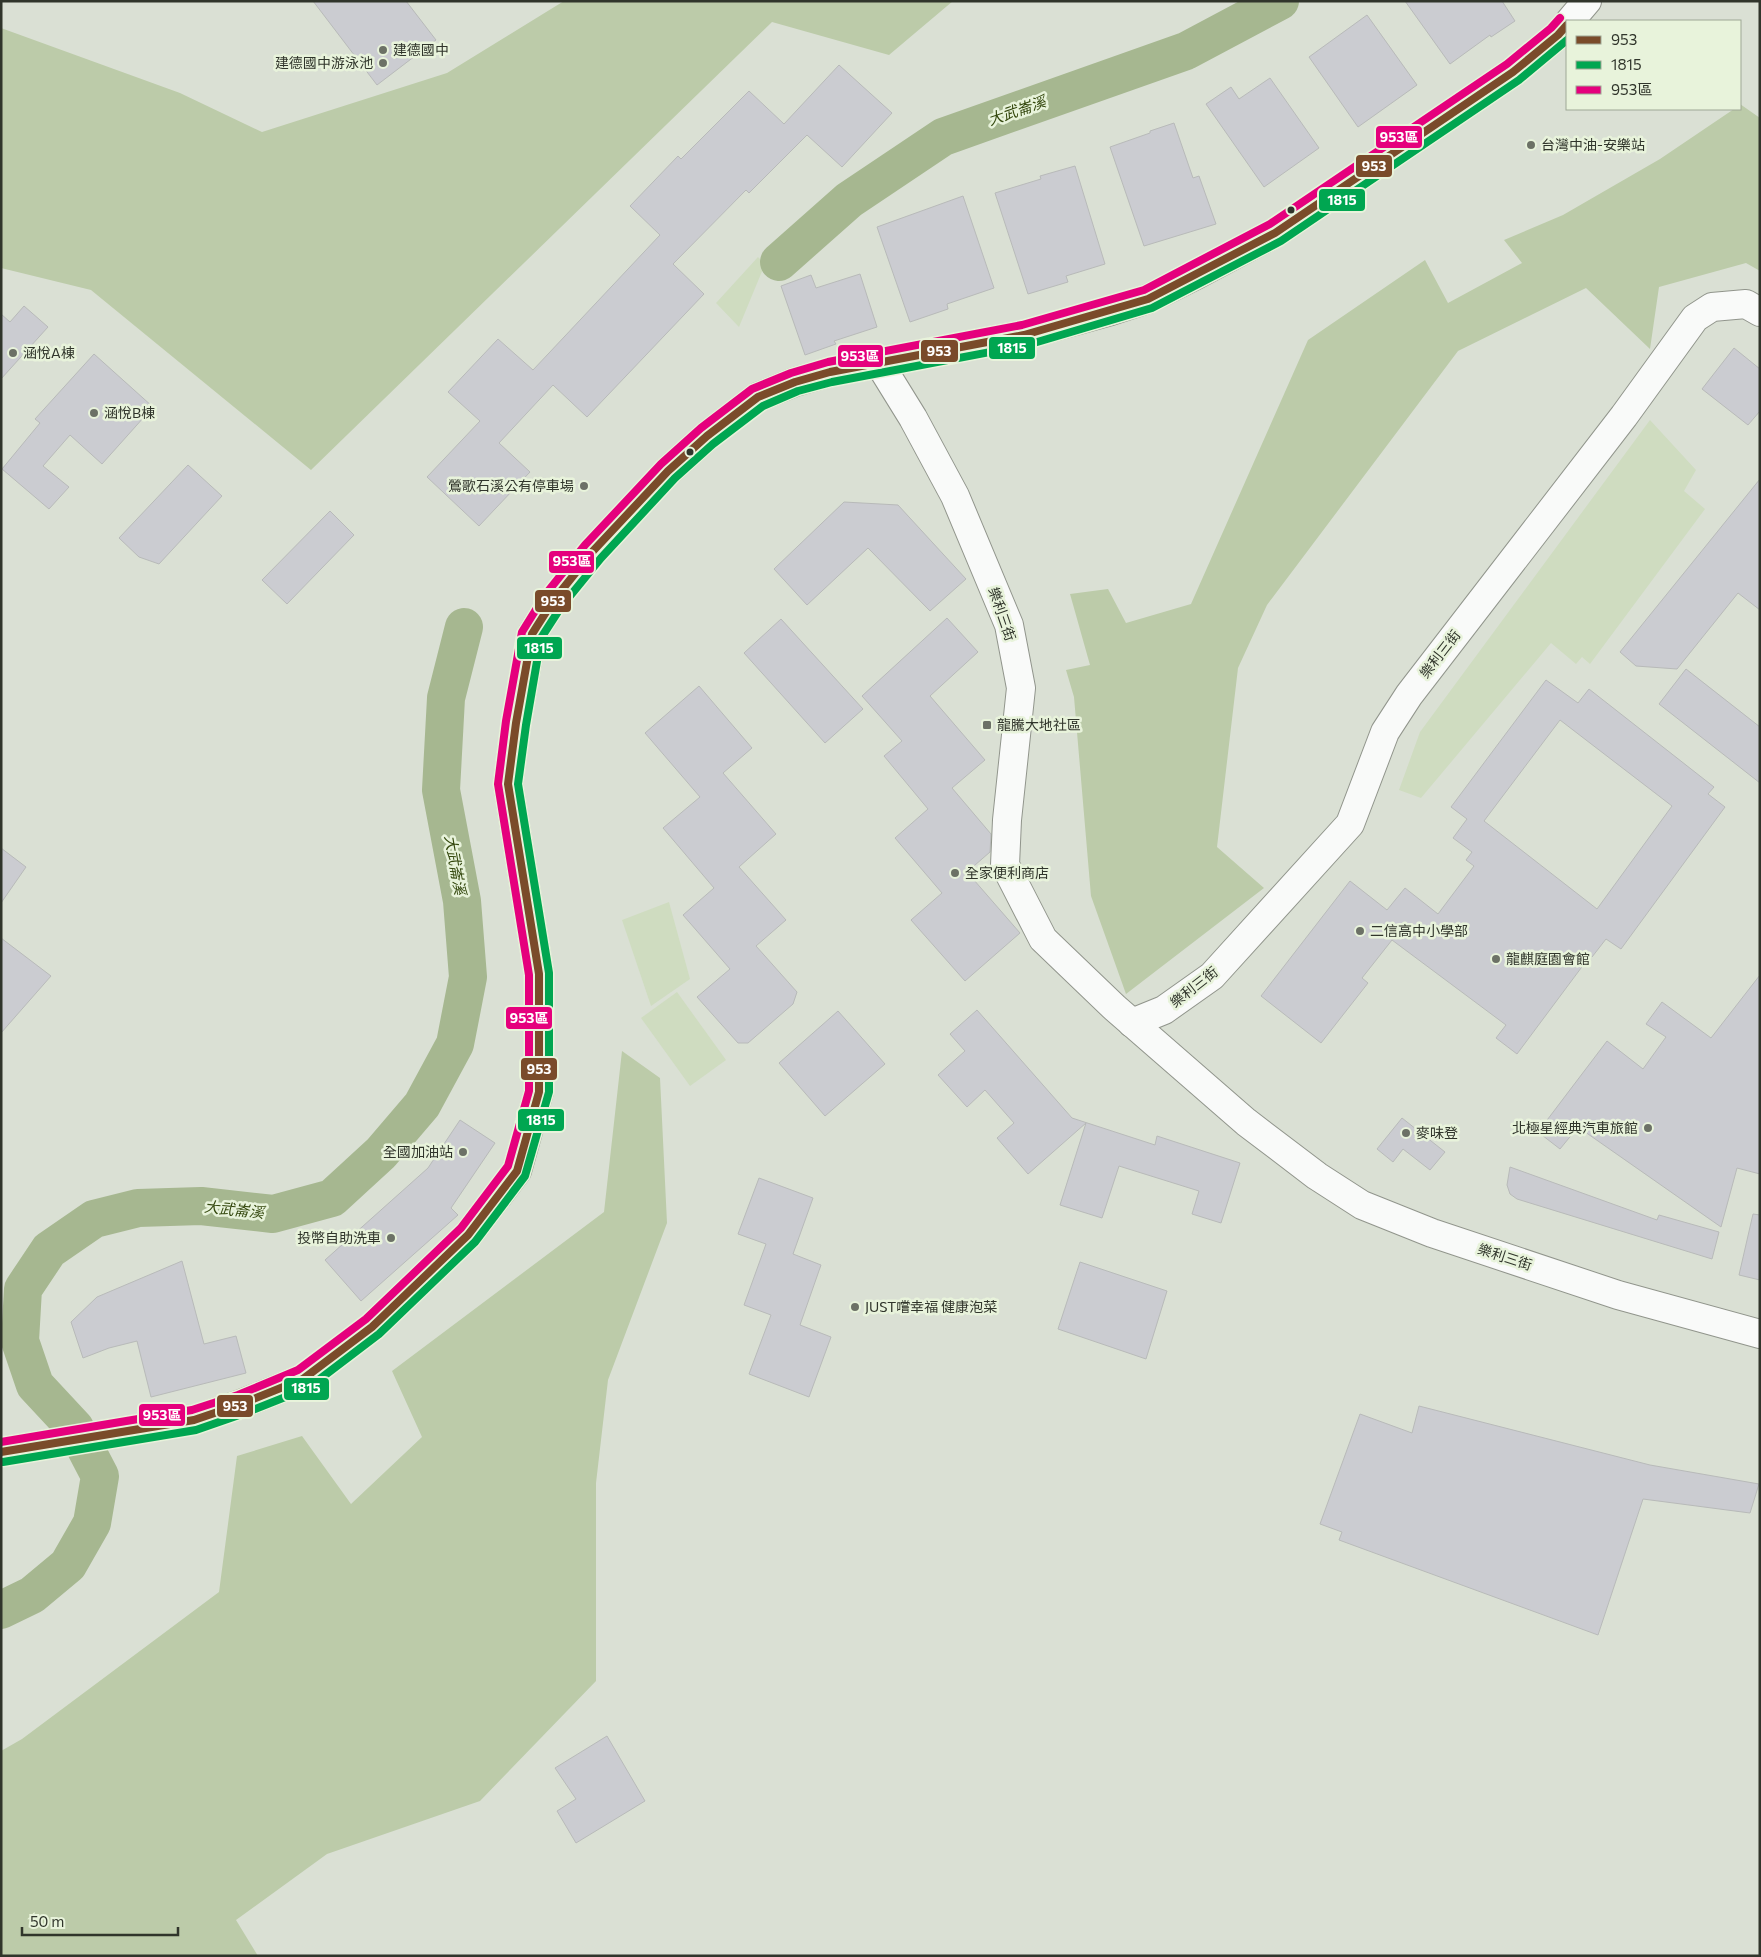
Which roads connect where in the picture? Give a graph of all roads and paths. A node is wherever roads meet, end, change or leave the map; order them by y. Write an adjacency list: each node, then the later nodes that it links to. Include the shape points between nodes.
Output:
1 (1587, 1): 2 (street)
2 (1571, 20)
3 (1566, 25): 5 (street, via 1513,72 1275,233 1148,299 1024,336)
4 (1760, 312): 6 (street, 樂利三街, via 1746,304 1712,307 1695,318 1624,416 1409,695 1385,732 1350,824 1212,976 1164,1010)
5 (879, 364): 6 (street, 樂利三街, via 913,418 955,496 1009,625 1021,688 1005,865 1043,939); 8 (street, via 830,372 765,394 714,431 668,471 593,551 553,601 532,634 508,784 539,974 539,1092 517,1171 461,1241 372,1327 303,1379 194,1420)
6 (1132, 1023): 7 (street, 樂利三街, via 1246,1122 1317,1176 1362,1204 1432,1233 1618,1295)
7 (1760, 1334)
8 (1, 1452)

